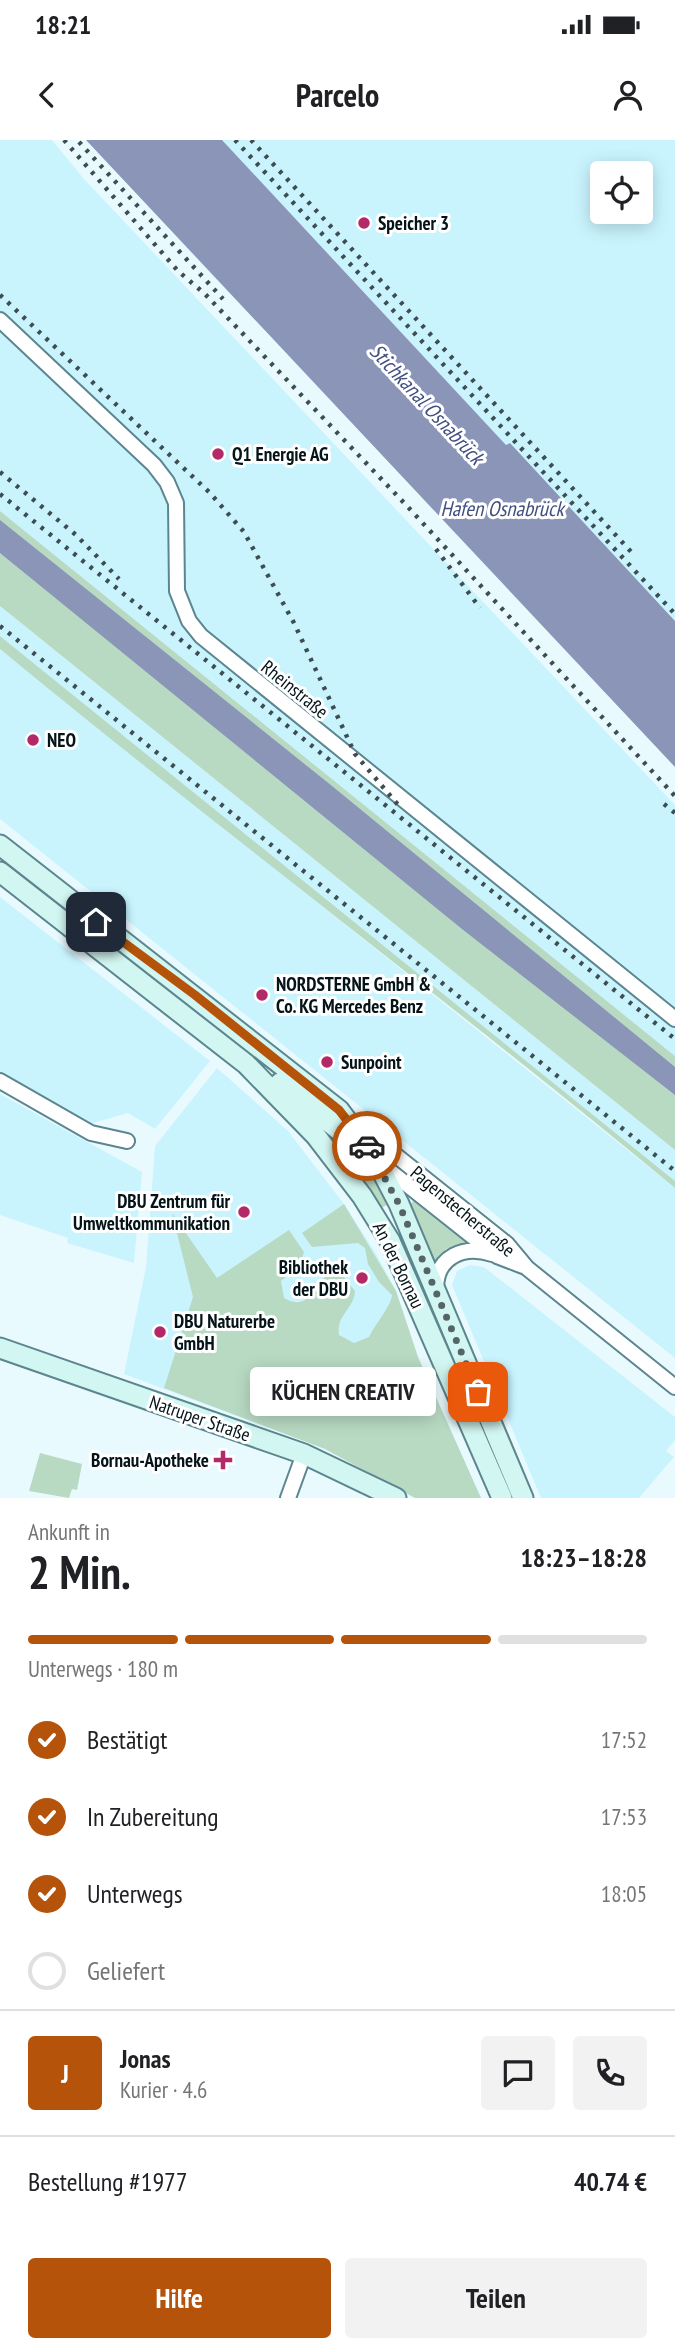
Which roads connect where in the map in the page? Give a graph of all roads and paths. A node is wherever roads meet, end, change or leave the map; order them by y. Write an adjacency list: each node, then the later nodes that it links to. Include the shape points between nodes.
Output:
1 (0, 320): 4 (street, Rheinstraße, via 167,482 176,503 177,591 182,608 201,636)
2 (0, 845): 7 (main road, Pagenstecherstraße)
3 (0, 872): 5 (main road)
4 (675, 1019)
5 (246, 1065): 9 (main road, via 274,1077); 18 (main road, An der Bornau, via 316,1136 376,1216 412,1287)
6 (0, 1081): 8 (street, via 91,1133)
7 (339, 1110): 9 (main road, An der Bornau); 11 (street, Pagenstecherstraße, via 507,1244)
8 (127, 1141)
9 (375, 1158): 10 (street, Pagenstecherstraße); 12 (main road, An der Bornau)
10 (497, 1256): 11 (street, Pagenstecherstraße); 12 (street, An der Bornau, via 477,1249 455,1253 441,1266)
11 (527, 1268): 14 (street, Pagenstecherstraße)
12 (436, 1294): 19 (main road, An der Bornau)
13 (0, 1349): 15 (main road, Natruper Straße)
14 (675, 1387)
15 (304, 1454): 16 (street); 17 (main road, Natruper Straße)
16 (288, 1498)
17 (396, 1498)
18 (502, 1498)
19 (523, 1498)

